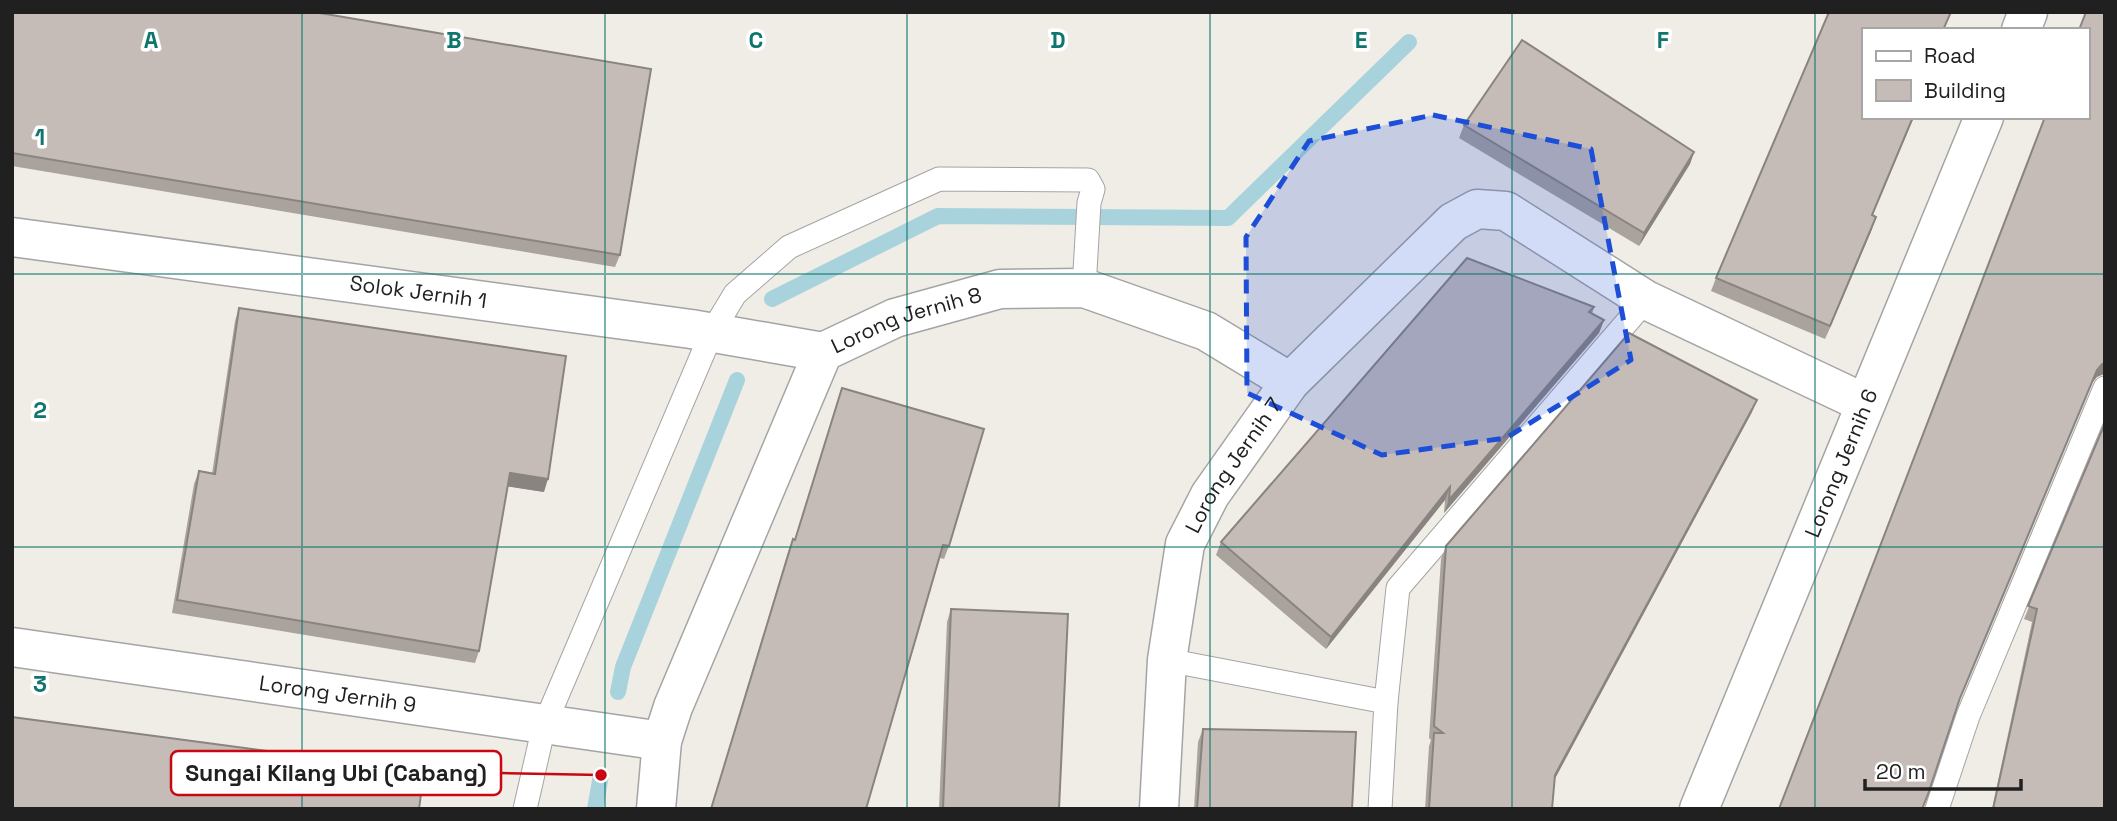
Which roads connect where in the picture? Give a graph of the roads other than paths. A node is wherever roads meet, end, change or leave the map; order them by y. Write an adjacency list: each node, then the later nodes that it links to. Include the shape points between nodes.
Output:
1 (1983, 119): 9 (street, Lorong Jernih 6)
2 (12, 237): 5 (street, Solok Jernih 1)
3 (1085, 283): 5 (lane, via 1093,190 1088,180 939,179 789,247 735,294); 6 (street, Lorong Jernih 8, via 1000,289 895,318); 7 (street, Lorong Jernih 8, via 1206,331)
4 (1646, 300): 7 (street, Lorong Jernih 7, via 1506,211 1477,209 1452,222); 9 (street); 12 (lane, via 1398,588)
5 (712, 332): 6 (street, Solok Jernih 1); 13 (lane)
6 (823, 352): 14 (street, Lorong Jernih 8)
7 (1290, 382): 11 (street, Lorong Jernih 7, via 1210,495 1185,544)
8 (2105, 388): 20 (lane, via 1968,716)
9 (1864, 403): 19 (street, Lorong Jernih 6)
10 (12, 647): 13 (street, Lorong Jernih 9)
11 (1167, 660): 12 (lane); 17 (street, Lorong Jernih 7)
12 (1386, 702): 18 (lane)
13 (544, 726): 14 (street, Lorong Jernih 9); 15 (lane)
14 (662, 741): 16 (street, Lorong Jernih 8)
15 (525, 809)
16 (656, 809)
17 (1159, 809)
18 (1380, 809)
19 (1699, 809)
20 (1937, 809)

